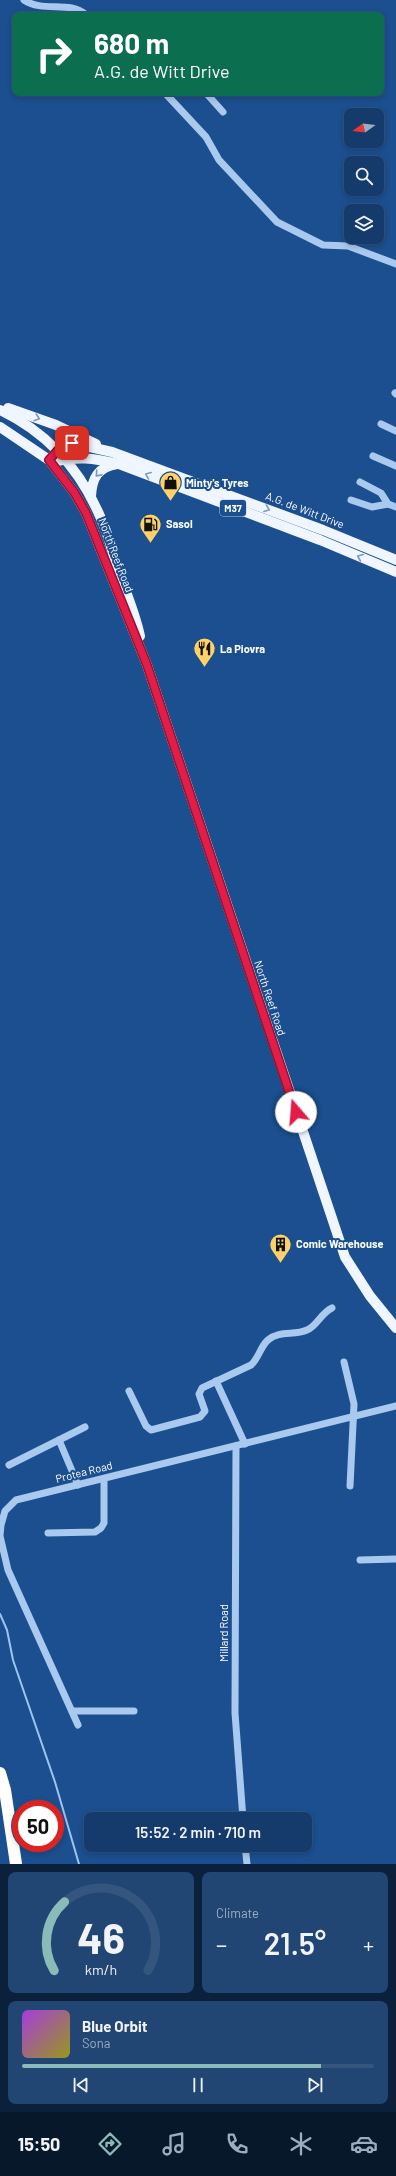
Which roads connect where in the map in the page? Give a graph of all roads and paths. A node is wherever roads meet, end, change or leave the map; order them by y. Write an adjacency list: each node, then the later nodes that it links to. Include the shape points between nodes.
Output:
1 (24, 0): 2 (street, via 30,4 47,7)
2 (74, 4): 3 (street)
3 (83, 12)
4 (168, 96): 7 (street, via 206,137 220,160 277,222 323,245 348,246)
5 (209, 96): 6 (street)
6 (223, 112)
7 (396, 264)
8 (0, 406): 14 (main road, one-way to 14, via 63,428)
9 (0, 410): 13 (main road, North Reef Road, via 35,430)
10 (381, 424): 12 (street)
11 (0, 427): 17 (main road, North Reef Road)
12 (396, 431)
13 (58, 450): 14 (main road, A.G. de Witt Drive / M37, via 72,443); 16 (main road, North Reef Road); 17 (main road, A.G. de Witt Drive / M37)
14 (112, 452): 21 (main road, A.G. de Witt Drive / M37)
15 (372, 456): 19 (street)
16 (66, 459): 17 (main road, A.G. de Witt Drive / M37); 18 (main road, A.G. de Witt Drive / M37, via 88,457); 22 (main road, North Reef Road)
17 (50, 461): 28 (main road, North Reef Road, via 74,492 86,513)
18 (119, 464): 21 (main road, A.G. de Witt Drive / M37, one-way to 18); 22 (main road, one-way to 22, via 107,466 97,474 92,484)
19 (396, 466)
20 (360, 482): 24 (street, via 381,492)
21 (200, 490): 26 (main road, A.G. de Witt Drive / M37, one-way to 26, via 323,530); 27 (main road, A.G. de Witt Drive / M37, one-way to 21)
22 (91, 496): 28 (main road, North Reef Road, via 105,528 131,604)
23 (351, 500): 24 (street, via 372,507)
24 (388, 504): 25 (street)
25 (396, 507)
26 (396, 560)
27 (396, 572)
28 (146, 663): 30 (main road, North Reef Road, via 345,1257 370,1296)
29 (332, 1308): 32 (street, via 325,1311 307,1330 277,1334 262,1346 251,1365)
30 (396, 1328)
31 (344, 1362): 35 (street, via 354,1404)
32 (216, 1380): 33 (street, via 202,1388 199,1394 204,1407 203,1415 154,1430 146,1426); 38 (street)
33 (129, 1391)
34 (396, 1406): 35 (street, Protea Road)
35 (353, 1416): 38 (street, Protea Road); 43 (street)
36 (85, 1427): 37 (street)
37 (60, 1440): 40 (street); 42 (street)
38 (245, 1444): 39 (street, Protea Road)
39 (236, 1446): 41 (street, Protea Road); 51 (street, Millard Road, via 235,1713)
40 (9, 1464)
41 (104, 1479): 42 (street, Protea Road); 44 (street, via 104,1522 101,1528 95,1532)
42 (78, 1485): 47 (street, Protea Road, via 16,1500 5,1511 0,1536 8,1570)
43 (350, 1486)
44 (48, 1533)
45 (396, 1559): 46 (street)
46 (360, 1560)
47 (72, 1711): 48 (street); 49 (street, Protea Road)
48 (134, 1711)
49 (78, 1725)
50 (0, 1773): 53 (highway)
51 (242, 1812)
52 (245, 1852): 54 (street)
53 (16, 1864)
54 (246, 1864)

